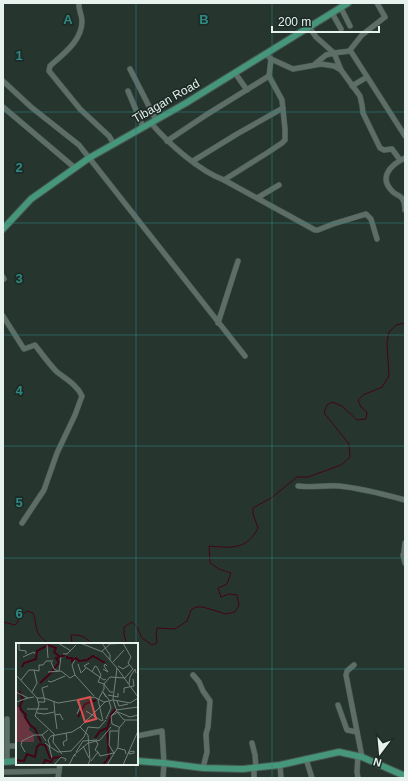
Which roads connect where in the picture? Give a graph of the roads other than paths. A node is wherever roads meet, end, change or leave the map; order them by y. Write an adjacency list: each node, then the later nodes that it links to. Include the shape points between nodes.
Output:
1 (79, 3): 29 (street, via 82,20 80,32 49,70 80,109)
2 (348, 3): 4 (main road, Tibagan Road)
3 (377, 3): 9 (street, via 385,17)
4 (340, 8): 5 (main road, Tibagan Road); 6 (street)
5 (332, 13): 7 (main road, Tibagan Road); 8 (street)
6 (350, 26)
7 (309, 27): 10 (street); 11 (main road, Tibagan Road)
8 (341, 29)
9 (350, 50): 10 (street); 18 (street)
10 (334, 53): 13 (street, via 326,55); 15 (street)
11 (266, 54): 12 (street); 16 (main road, Tibagan Road)
12 (271, 60): 13 (street, via 293,69); 17 (street)
13 (313, 66): 15 (street, via 327,65)
14 (130, 69): 25 (street)
15 (341, 70): 20 (street)
16 (235, 73): 21 (street); 25 (main road, Tibagan Road)
17 (269, 76): 21 (street); 24 (street, via 281,96)
18 (367, 76): 20 (street); 27 (street)
19 (3, 81): 30 (street, via 74,141)
20 (352, 86): 31 (street, via 360,96 363,113 380,148 392,149)
21 (247, 90): 28 (street)
22 (128, 91): 26 (street)
23 (3, 107): 33 (street)
24 (283, 108): 32 (street); 34 (street, via 284,141)
25 (154, 121): 26 (main road, Tibagan Road); 28 (street)
26 (143, 127): 29 (main road, Tibagan Road)
27 (405, 136)
28 (168, 141): 32 (street)
29 (114, 144): 30 (main road, Tibagan Road)
30 (89, 158): 33 (main road, Tibagan Road); 42 (street)
31 (403, 159): 37 (street, via 387,172 386,180 392,190 403,199)
32 (193, 161): 34 (street)
33 (75, 168): 38 (main road, Tibagan Road, via 30,200)
34 (224, 180): 36 (street)
35 (280, 185): 36 (street)
36 (257, 198): 39 (street, via 316,230 366,214 371,219)
37 (405, 210)
38 (3, 229)
39 (377, 239)
40 (238, 261): 42 (street)
41 (3, 316): 46 (street, via 24,349 35,345 53,368 72,383 82,396 44,490)
42 (218, 323): 43 (street)
43 (245, 356)
44 (298, 486): 45 (street, via 338,486)
45 (405, 500)
46 (22, 523)
47 (405, 543): 48 (street)
48 (404, 551): 49 (street)
49 (405, 563)
50 (354, 665): 54 (street, via 346,675)
51 (193, 675): 67 (street, via 210,701 206,734 207,752)
52 (338, 705): 54 (street, via 347,730)
53 (7, 719): 57 (street)
54 (357, 732): 59 (street)
55 (138, 736): 64 (street, via 162,731)
56 (252, 743): 68 (street)
57 (7, 746): 58 (street); 62 (street)
58 (16, 746)
59 (360, 756): 60 (main road, via 339,752); 71 (main road); 77 (street)
60 (306, 758): 66 (main road); 76 (street)
61 (16, 761): 62 (main road)
62 (5, 762)
63 (138, 762): 64 (main road)
64 (164, 763): 67 (main road); 73 (street)
65 (60, 765): 69 (street)
66 (280, 765): 68 (main road); 75 (street)
67 (203, 768): 68 (main road)
68 (255, 768): 74 (street)
69 (59, 771): 70 (street); 72 (street)
70 (3, 772)
71 (402, 776)
72 (58, 778)
73 (163, 778)
74 (254, 778)
75 (280, 778)
76 (312, 778)
77 (358, 778)

